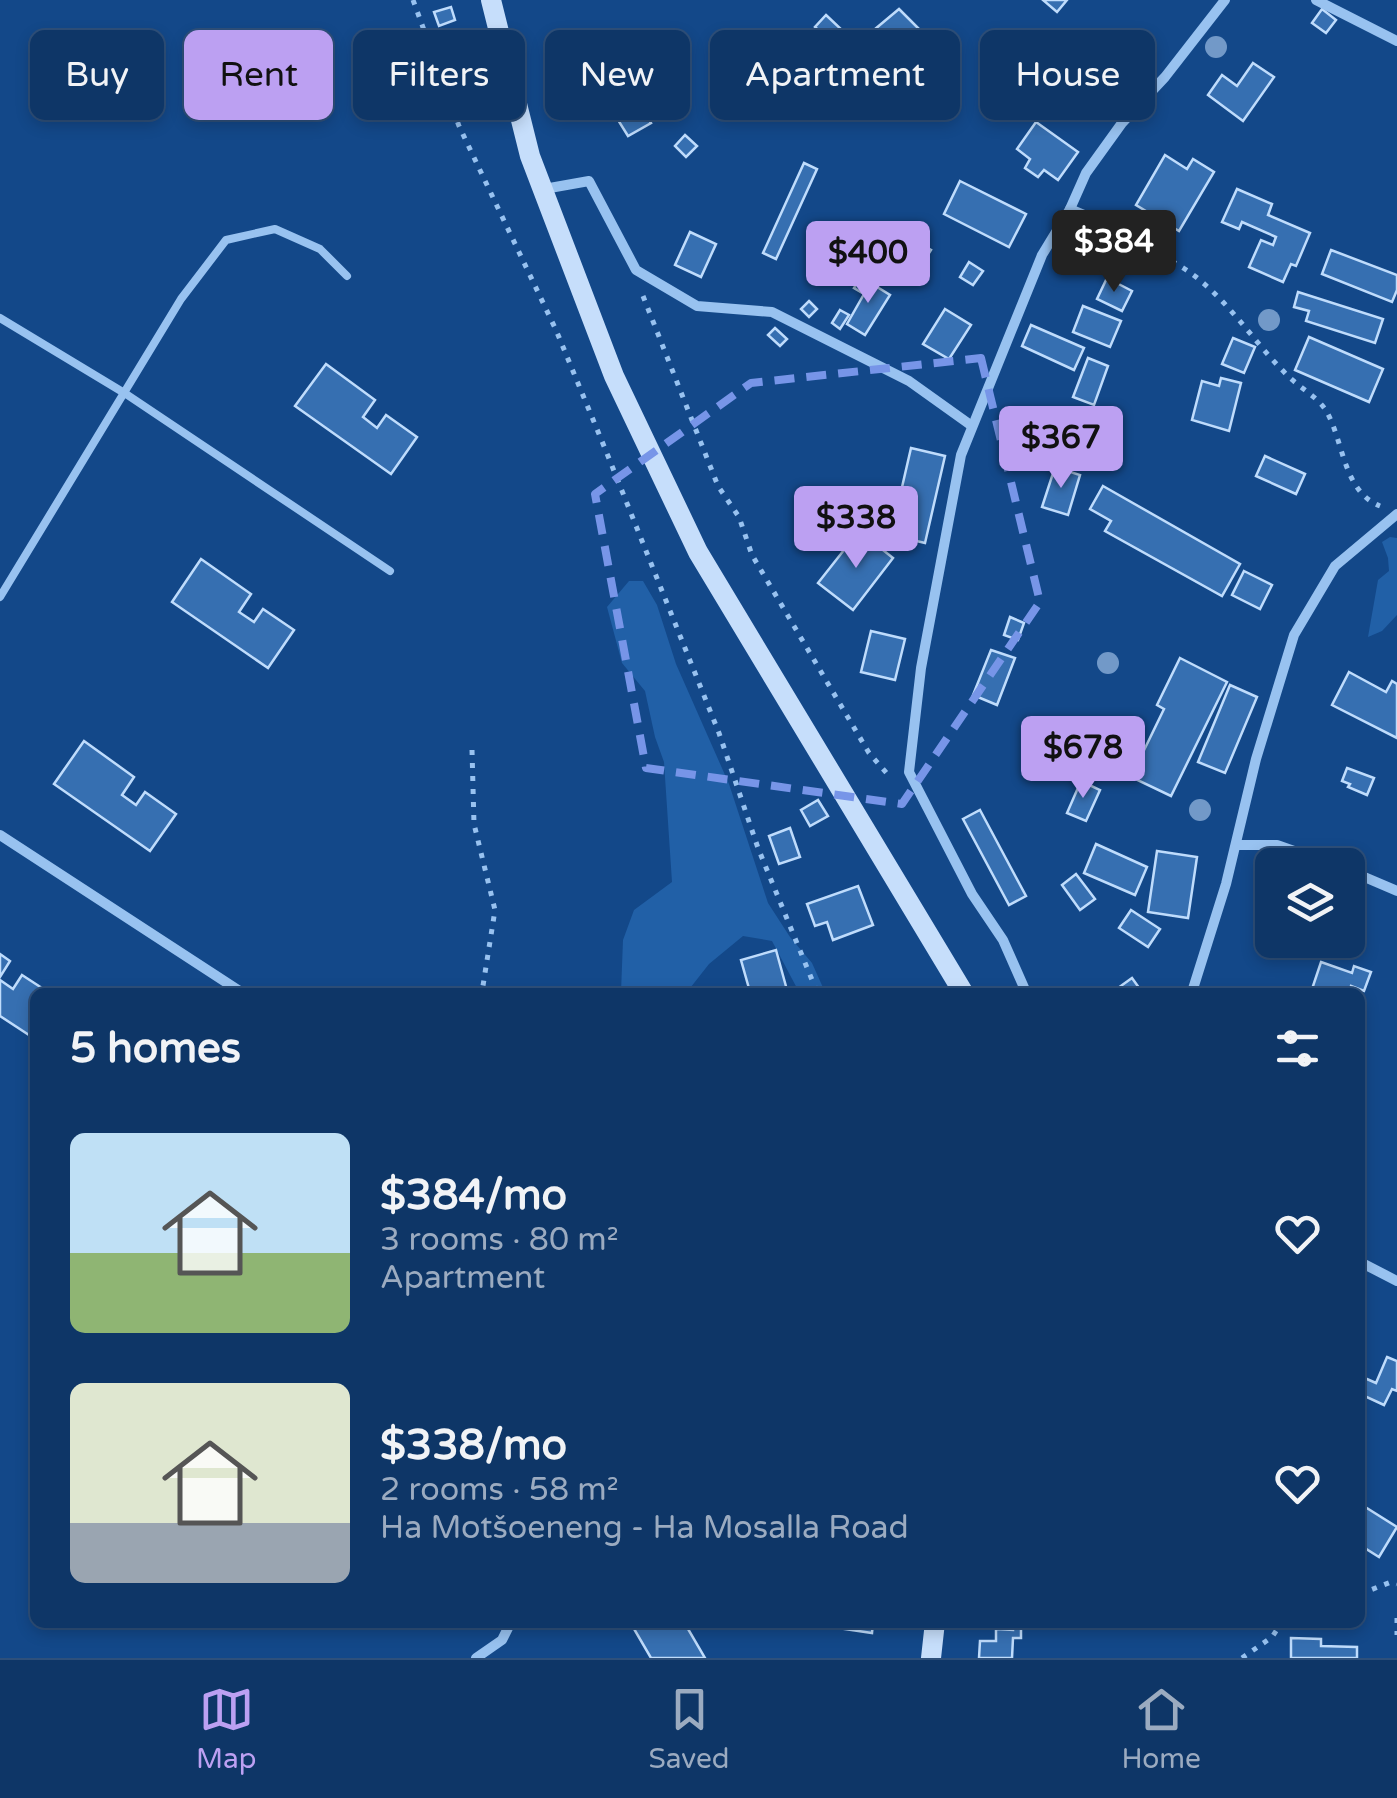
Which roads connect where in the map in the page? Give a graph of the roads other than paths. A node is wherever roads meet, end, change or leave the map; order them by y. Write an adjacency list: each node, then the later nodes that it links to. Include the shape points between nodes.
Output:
1 (491, 0): 5 (main road)
2 (1225, 0): 6 (street, via 1122,123)
3 (1316, 0): 4 (street)
4 (1397, 41)
5 (542, 189): 11 (street, via 589,181 636,270 697,306 772,312 908,381); 21 (main road, via 614,376 698,552)
6 (1070, 209): 7 (street); 11 (street, via 1042,255)
7 (1124, 232)
8 (347, 276): 10 (lane, via 320,249 275,228 226,240 181,299)
9 (0, 318): 10 (lane)
10 (126, 394): 13 (lane); 14 (lane)
11 (972, 426): 22 (street, via 920,668 909,772)
12 (1397, 514): 16 (street, via 1335,566 1294,635)
13 (390, 571)
14 (0, 597)
15 (0, 835): 20 (street)
16 (1236, 845): 17 (street); 23 (street)
17 (1283, 848)
18 (1365, 877): 19 (street)
19 (1397, 891)
20 (235, 988)
21 (961, 988)
22 (1024, 988)
23 (1193, 988)
24 (1365, 1265): 25 (street)
25 (1397, 1281)
26 (509, 1628): 28 (street)
27 (934, 1628): 29 (main road)
28 (476, 1658)
29 (931, 1658)

